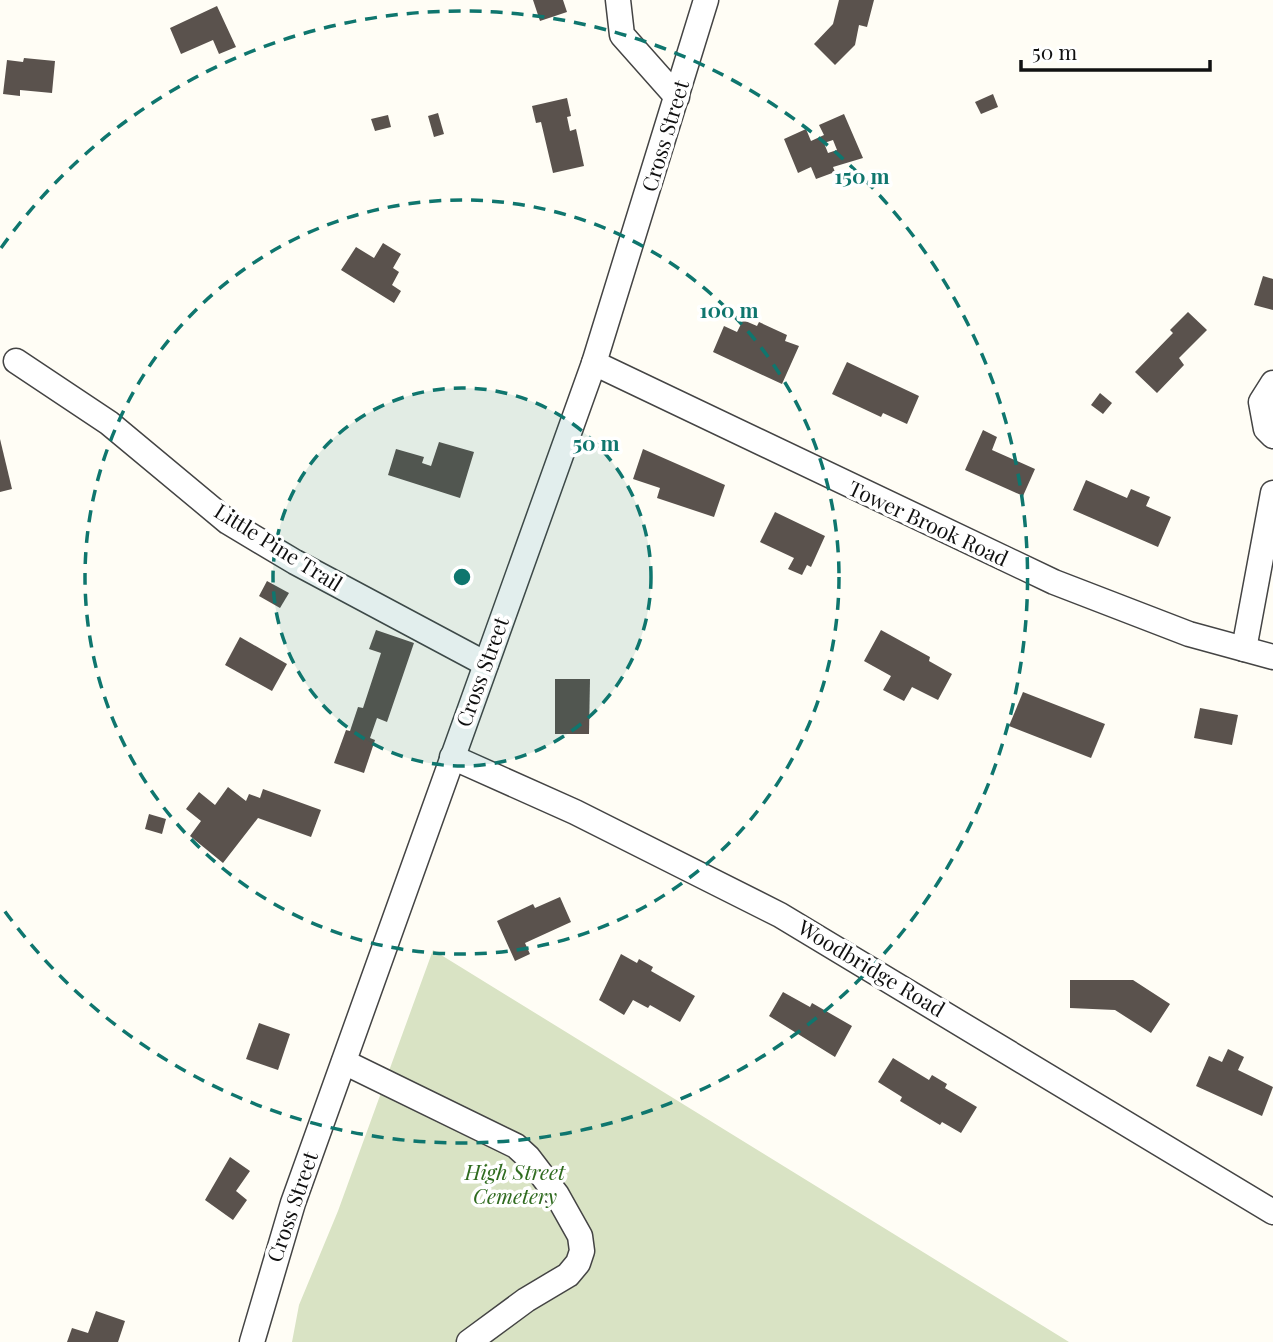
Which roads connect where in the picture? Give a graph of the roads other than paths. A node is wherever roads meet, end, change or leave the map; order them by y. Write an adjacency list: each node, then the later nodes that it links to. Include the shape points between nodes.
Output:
1 (618, 0): 3 (street, via 622,35)
2 (706, 0): 3 (street, Cross Street)
3 (677, 97): 5 (street, Cross Street)
4 (16, 361): 11 (street, Little Pine Trail, via 109,423 228,522 306,569)
5 (594, 363): 9 (street, Tower Brook Road, via 1054,582 1189,634); 11 (street, Cross Street)
6 (1273, 383): 7 (street, via 1261,402 1266,429)
7 (1273, 436)
8 (1273, 493): 9 (street)
9 (1244, 649): 10 (street, Tower Brook Road)
10 (1273, 657)
11 (486, 664): 12 (street, Cross Street)
12 (452, 757): 13 (street, Cross Street); 14 (street, Woodbridge Road, via 575,812 780,915)
13 (344, 1062): 15 (street, Cross Street, via 293,1203); 16 (street, via 516,1146 557,1195 580,1236 582,1251 568,1275)
14 (1273, 1212)
15 (252, 1342)
16 (469, 1342)

